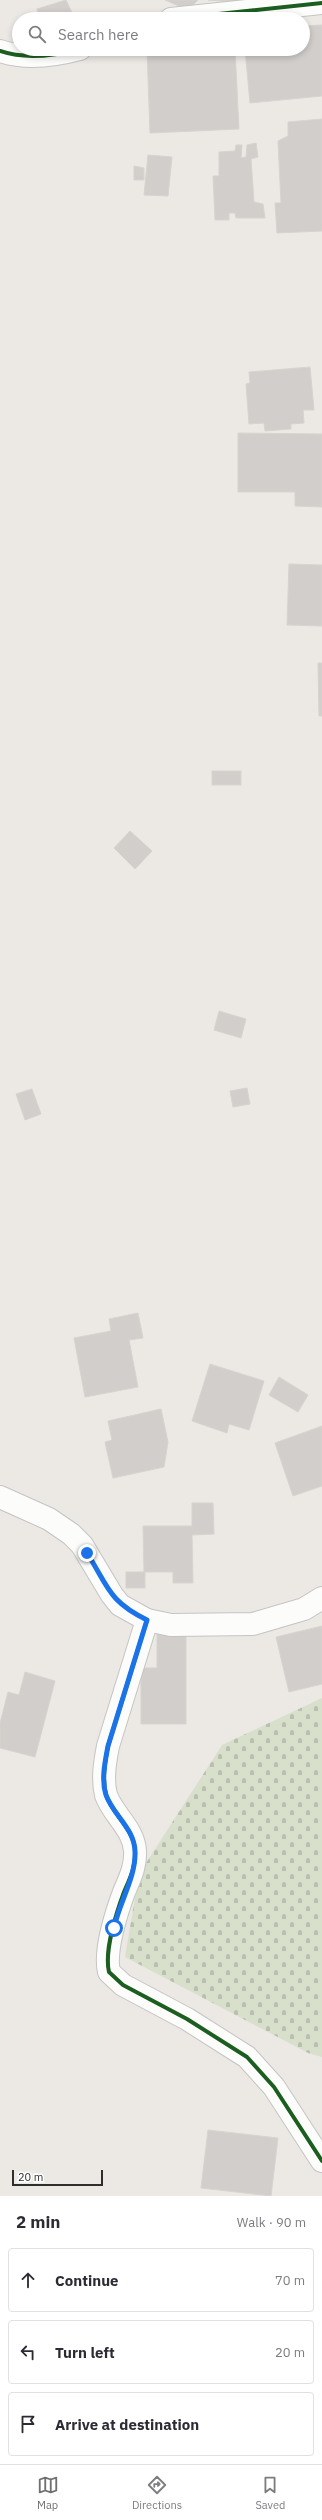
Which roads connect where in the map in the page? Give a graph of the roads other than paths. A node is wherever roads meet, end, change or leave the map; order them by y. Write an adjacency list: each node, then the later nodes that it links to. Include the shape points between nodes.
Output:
1 (322, 3): 2 (street)
2 (237, 12)
3 (0, 51): 4 (street)
4 (12, 53)
5 (35, 56): 6 (street)
6 (47, 56)
7 (0, 1497): 9 (street, via 49,1519 71,1534 82,1545 120,1605)
8 (322, 1598): 9 (street, via 304,1609 253,1624 171,1625)
9 (147, 1620): 10 (street, via 108,1746 105,1765 107,1796 133,1839 136,1851 134,1868 110,1943 109,1972 123,1985 187,2019 248,2057 274,2088)
10 (322, 2161)

